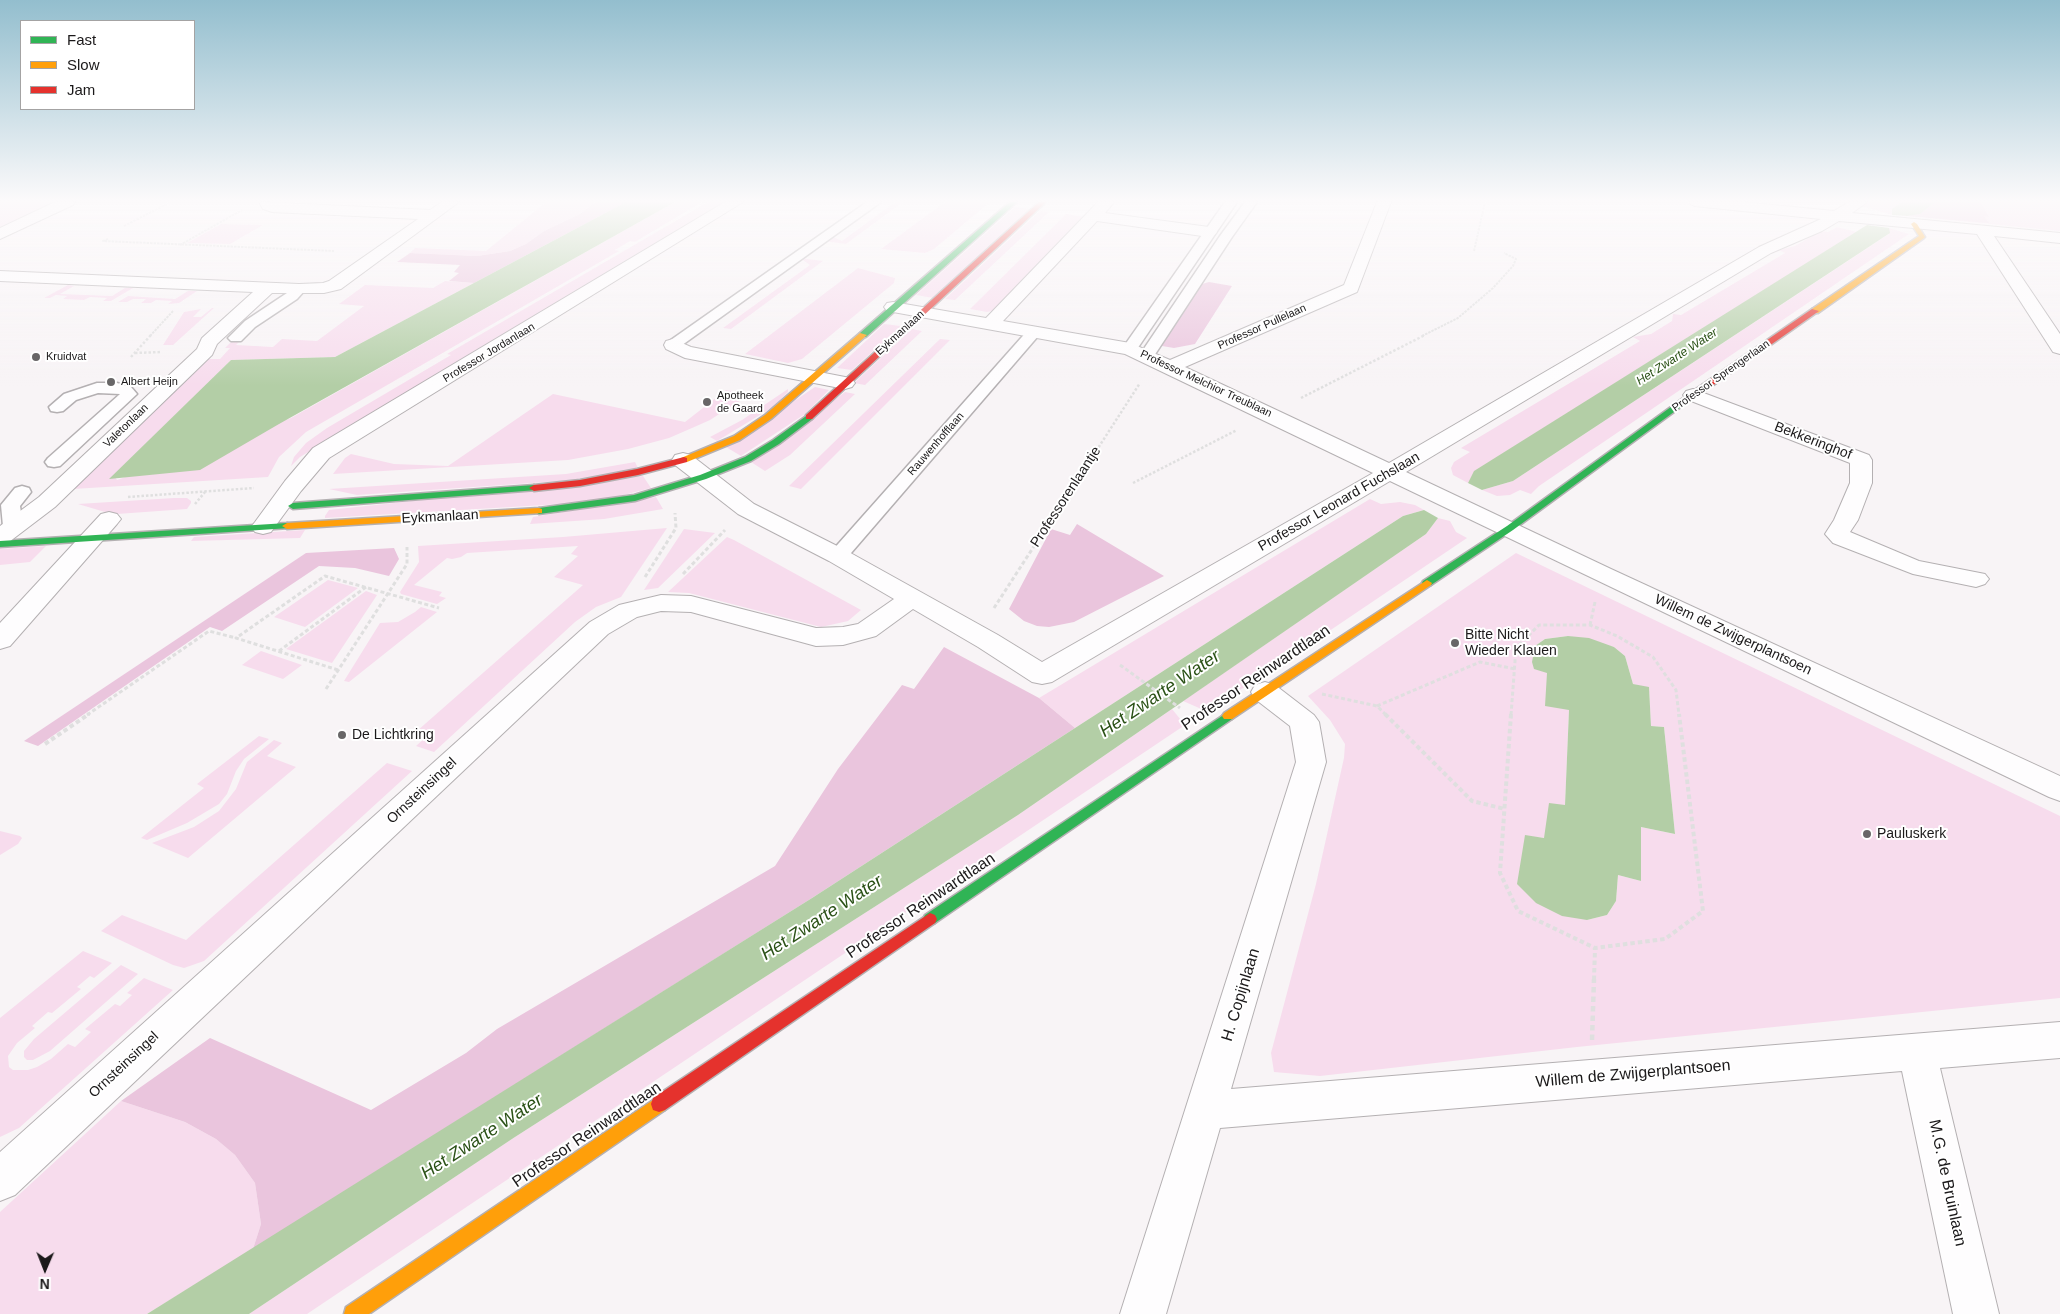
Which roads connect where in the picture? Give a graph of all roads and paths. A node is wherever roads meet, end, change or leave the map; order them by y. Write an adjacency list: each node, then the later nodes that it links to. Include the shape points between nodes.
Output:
1 (365, 263): 17 (street, via 335,285)
2 (635, 263): 41 (street, Professor Jordanlaan, via 321,452)
3 (788, 263): 23 (lane)
4 (944, 263): 18 (main road, Eykmanlaan)
5 (977, 263): 19 (main road, Eykmanlaan)
6 (1048, 263): 20 (street)
7 (1195, 263): 26 (lane)
8 (1209, 263): 26 (lane)
9 (1360, 263): 26 (street, Professor Pullelaan, via 1351,288)
10 (1515, 263): 31 (path, via 1493,288 1458,318)
11 (1744, 263): 34 (street, Professor Leonard Fuchslaan)
12 (1884, 263): 29 (main road, Professor Sprengerlaan)
13 (2004, 263): 24 (street)
14 (0, 276): 15 (street)
15 (214, 285): 16 (street); 25 (path, via 167,315)
16 (267, 288): 17 (street); 45 (street, Valetonlaan, via 47,502)
17 (299, 289): 22 (lane)
18 (893, 308): 19 (street, Professor Melchior Treublaan); 27 (main road, Eykmanlaan)
19 (923, 313): 20 (street, Professor Melchior Treublaan); 28 (main road, Eykmanlaan)
20 (990, 324): 21 (street, Professor Melchior Treublaan)
21 (1034, 332): 26 (street, Professor Melchior Treublaan); 47 (lane, Rauwenhofflaan)
22 (236, 338)
23 (673, 345): 27 (street, via 685,352)
24 (2060, 348)
25 (131, 357)
26 (1151, 358): 31 (street, Professor Melchior Treublaan); 54 (path, Professorenlaantje)
27 (818, 376): 28 (street); 32 (main road, Eykmanlaan, via 737,438)
28 (845, 383): 35 (main road, Eykmanlaan, via 805,421 776,442 748,459)
29 (1693, 395): 43 (main road, Professor Sprengerlaan); 48 (street, Bekkeringhof, via 1861,460 1861,483 1837,534 1842,538 1913,567)
30 (57, 407): 33 (lane, via 70,397 96,388 117,388 129,394)
31 (1270, 413): 34 (street, Professor Melchior Treublaan); 36 (path)
32 (683, 460): 35 (street); 41 (main road, Eykmanlaan, via 580,483)
33 (54, 462)
34 (1398, 476): 43 (street, Willem de Zwijgerplantsoen); 54 (street, Professor Leonard Fuchslaan, via 1042,674)
35 (703, 477): 41 (main road, Eykmanlaan, via 635,498 554,510); 47 (street, via 746,509)
36 (1133, 484)
37 (263, 488): 39 (path)
38 (22, 492): 45 (lane, via 10,506)
39 (205, 492)
40 (675, 511): 53 (path, via 676,528 634,593)
41 (266, 514): 42 (main road, Eykmanlaan)
42 (103, 524): 45 (main road, Eykmanlaan); 56 (street)
43 (1510, 528): 61 (main road, Professor Reinwardtlaan); 66 (street, Willem de Zwijgerplantsoen)
44 (727, 529): 53 (path)
45 (9, 531)
46 (407, 546): 50 (path, via 407,564)
47 (838, 556): 51 (street)
48 (1976, 579)
49 (366, 587): 50 (path); 55 (path, via 325,576); 57 (path)
50 (388, 594): 52 (path); 59 (path)
51 (912, 598): 53 (street, Ornsteinsingel, via 867,630 825,637 691,604 660,603); 54 (street, Professor Leonard Fuchslaan)
52 (439, 608)
53 (640, 608): 73 (street, Ornsteinsingel, via 599,628)
54 (976, 635)
55 (236, 638): 57 (path); 65 (path, via 209,631)
56 (0, 640)
57 (278, 651): 59 (path)
58 (1514, 669): 63 (path, via 1480,662); 67 (path); 68 (path, via 1516,648 1539,626 1590,625 1653,657 1676,690 1703,911 1665,940)
59 (338, 670): 62 (path)
60 (1144, 681): 64 (path)
61 (1271, 688): 63 (path); 72 (street, H. Copijnlaan, via 1304,722 1311,762); 74 (main road, Professor Reinwardtlaan)
62 (326, 689)
63 (1377, 706): 67 (path, via 1472,801)
64 (1180, 707)
65 (45, 744)
66 (2060, 789)
67 (1505, 810): 68 (path, via 1500,873 1518,911)
68 (1595, 948): 71 (path)
69 (2060, 1040): 70 (street, Willem de Zwijgerplantsoen)
70 (1918, 1051): 71 (street, Willem de Zwijgerplantsoen); 76 (street, M.G. de Bruinlaan)
71 (1591, 1078): 72 (street, Willem de Zwijgerplantsoen)
72 (1206, 1110): 75 (street, H. Copijnlaan)
73 (0, 1180)
74 (353, 1314)
75 (1142, 1314)
76 (1976, 1314)

